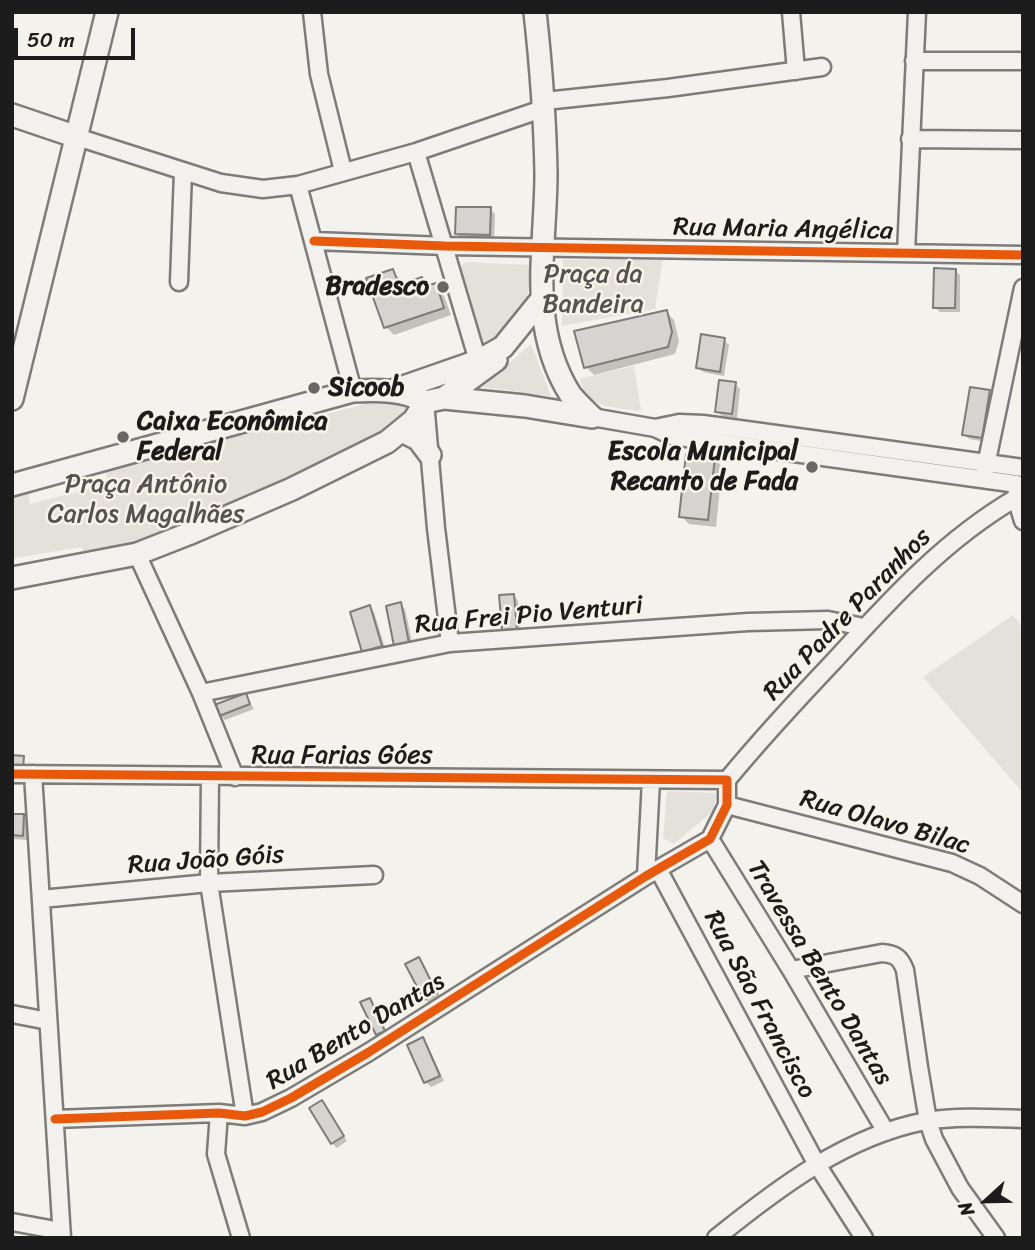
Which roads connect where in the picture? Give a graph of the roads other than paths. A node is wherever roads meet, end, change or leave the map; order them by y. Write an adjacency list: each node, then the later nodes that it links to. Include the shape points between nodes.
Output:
1 (107, 12): 12 (main road)
2 (313, 12): 16 (street, via 319,74)
3 (535, 12): 10 (main road)
4 (791, 12): 9 (street)
5 (917, 12): 6 (street)
6 (914, 61): 7 (street); 13 (street)
7 (1023, 61)
8 (821, 67): 9 (street)
9 (796, 71): 10 (street)
10 (545, 104): 15 (street); 21 (main road)
11 (12, 115): 12 (main road)
12 (77, 137): 17 (street); 31 (main road)
13 (910, 139): 14 (street); 22 (street)
14 (1023, 140)
15 (416, 152): 16 (street); 20 (street)
16 (343, 171): 18 (street)
17 (183, 172): 18 (street, via 240,187); 24 (street)
18 (298, 186): 19 (street)
19 (314, 241): 20 (street); 29 (street)
20 (445, 246): 21 (street); 28 (street)
21 (543, 247): 22 (street, Rua Maria Angélica); 26 (main road)
22 (906, 253): 23 (street, Rua Maria Angélica)
23 (1023, 255)
24 (179, 282)
25 (1023, 288): 37 (street)
26 (541, 300): 27 (main road); 33 (main road, via 556,365 572,396)
27 (503, 347): 28 (main road); 32 (main road, via 495,363)
28 (478, 361): 30 (main road)
29 (353, 391): 30 (main road); 40 (main road)
30 (390, 391): 32 (main road)
31 (12, 399)
32 (435, 400): 33 (main road, via 525,406); 35 (main road); 36 (street)
33 (592, 417): 34 (street)
34 (655, 428): 37 (street, via 703,424); 39 (street, via 672,436)
35 (402, 431): 36 (main road, via 418,439); 43 (main road, via 292,489)
36 (430, 455): 46 (street)
37 (986, 462): 38 (street); 39 (street)
38 (1023, 468): 41 (street)
39 (984, 479): 41 (street)
40 (12, 485)
41 (1017, 491): 42 (street); 45 (street, Rua Padre Paranhos, via 930,562)
42 (1023, 521)
43 (137, 554): 44 (main road); 47 (street)
44 (12, 578)
45 (864, 627): 46 (street, Rua Frei Pio Venturi, via 828,620 748,622); 53 (street, Rua Padre Paranhos)
46 (450, 643): 47 (street, Rua Frei Pio Venturi)
47 (201, 693): 51 (street)
48 (12, 774): 49 (street, Rua Farias Góes)
49 (33, 774): 50 (street, Rua Farias Góes); 59 (street)
50 (210, 776): 51 (street, Rua Farias Góes); 58 (street)
51 (235, 777): 52 (street, Rua Farias Góes)
52 (652, 780): 53 (street, Rua Farias Góes); 56 (street)
53 (727, 780): 54 (street)
54 (727, 805): 55 (street); 60 (street, Rua Olavo Bilac, via 952,863)
55 (710, 839): 56 (street, Rua Bento Dantas); 61 (street, Travessa Bento Dantas)
56 (652, 872): 65 (street, Rua Bento Dantas, via 369,1052 291,1098); 70 (street, Rua São Francisco)
57 (374, 875): 58 (street, Rua João Góis)
58 (209, 884): 59 (street, Rua João Góis); 65 (street)
59 (41, 899): 63 (street)
60 (1023, 904)
61 (791, 970): 68 (street, via 882,953 900,959); 69 (street, Travessa Bento Dantas)
62 (12, 1014): 63 (street)
63 (48, 1021): 66 (street)
64 (219, 1113): 65 (street, Rua Bento Dantas); 66 (street, Rua Bento Dantas); 73 (street, via 216,1154)
65 (245, 1116)
66 (55, 1119): 72 (street)
67 (1023, 1119): 68 (street)
68 (928, 1121): 69 (street); 76 (street, via 948,1167)
69 (886, 1132): 70 (street)
70 (816, 1163): 74 (street); 75 (street, Rua São Francisco)
71 (12, 1222): 72 (street)
72 (61, 1234)
73 (241, 1238)
74 (716, 1238)
75 (864, 1238)
76 (996, 1238)

